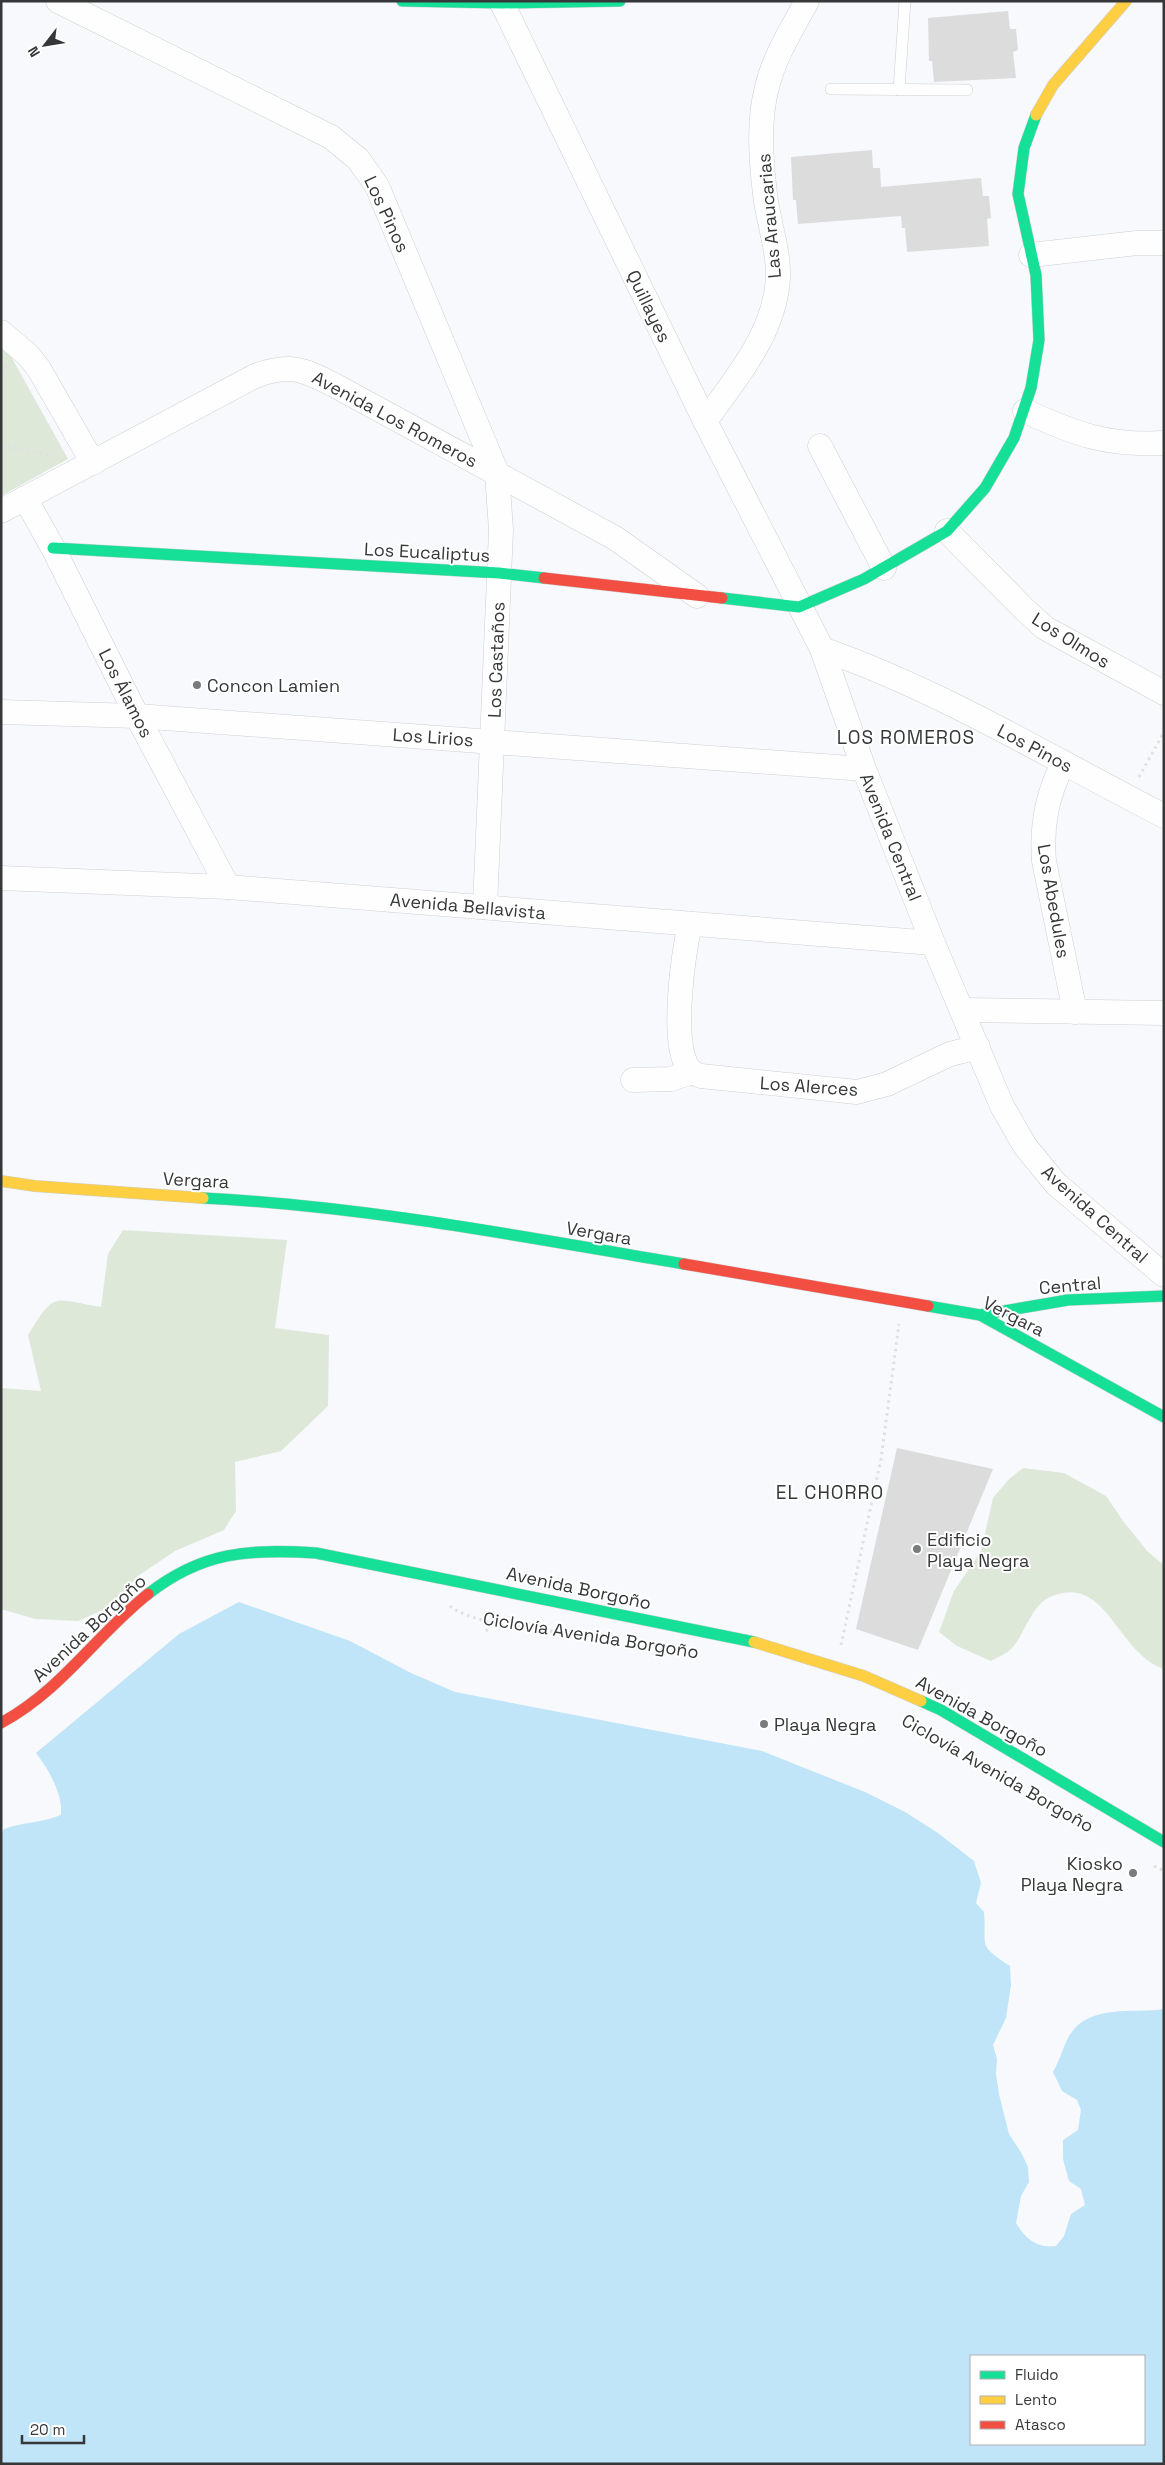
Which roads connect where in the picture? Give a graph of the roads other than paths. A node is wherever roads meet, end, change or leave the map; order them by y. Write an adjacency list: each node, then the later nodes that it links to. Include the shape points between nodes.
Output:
1 (58, 1): 19 (street, Los Pinos, via 331,137 358,159 384,200)
2 (402, 1): 7 (street)
3 (620, 1): 7 (street)
4 (807, 1): 15 (street, Las Araucarias, via 781,48 767,87 762,116 765,193 778,276 772,309 754,350)
5 (906, 1): 9 (lane)
6 (1126, 1): 12 (street, via 1059,78 1033,120 1024,148 1018,194)
7 (502, 3): 15 (street, Quillayes)
8 (831, 89): 9 (lane)
9 (899, 90): 10 (lane)
10 (967, 90)
11 (1164, 243): 12 (street, via 1137,242)
12 (1032, 255): 14 (street, via 1038,295 1039,340)
13 (1, 332): 18 (street, via 23,349 39,369)
14 (1025, 411): 16 (street, via 1055,425 1109,442); 22 (street, via 990,480)
15 (705, 421): 27 (street, Quillayes)
16 (1164, 443)
17 (820, 446): 24 (street)
18 (94, 463): 19 (street, Avenida Los Romeros, via 255,376 273,369 290,368 309,373); 20 (street, Avenida Los Romeros)
19 (497, 473): 25 (street, Los Castaños); 26 (street, Avenida Los Romeros, via 615,538)
20 (26, 498): 21 (street, Avenida Los Romeros); 23 (street, Los Álamos)
21 (1, 511)
22 (947, 531): 24 (street); 29 (street, Los Olmos, via 1045,628)
23 (53, 548): 25 (street, Los Eucaliptus); 31 (street, Los Álamos)
24 (884, 568): 27 (street)
25 (500, 573): 26 (street, Los Eucaliptus); 32 (street, Los Castaños)
26 (697, 596): 27 (street, Los Eucaliptus)
27 (799, 607): 28 (street, Avenida Central)
28 (822, 649): 33 (street, Los Pinos, via 873,667 940,698); 34 (street, Avenida Central)
29 (1164, 693)
30 (1, 712): 31 (street, Los Lirios)
31 (137, 716): 32 (street, Los Lirios); 37 (street, Los Álamos)
32 (492, 741): 34 (street, Los Lirios); 38 (street, Los Castaños)
33 (1063, 764): 35 (street, Los Pinos); 42 (street, Los Abedules, via 1047,803 1042,841)
34 (864, 769): 40 (street, Avenida Central)
35 (1164, 816)
36 (1, 878): 37 (street, Avenida Bellavista)
37 (228, 887): 38 (street, Avenida Bellavista)
38 (486, 907): 39 (street, Avenida Bellavista)
39 (690, 924): 40 (street, Avenida Bellavista); 45 (street, via 683,958 680,1039 687,1066)
40 (933, 943): 41 (street, Avenida Central)
41 (963, 1010): 42 (street); 44 (street, Avenida Central)
42 (1075, 1012): 43 (street)
43 (1164, 1013)
44 (978, 1047): 45 (street, Los Alerces, via 950,1054 887,1084 857,1092 701,1076); 48 (street, Avenida Central, via 1002,1106 1039,1164 1056,1184)
45 (692, 1072): 46 (street, Los Alerces, via 670,1079)
46 (633, 1080)
47 (1, 1181): 50 (street, Vergara, via 163,1196 281,1202 439,1222)
48 (1164, 1275)
49 (1164, 1296): 50 (street, Central, via 1068,1300)
50 (980, 1314): 51 (street, Vergara)
51 (1164, 1417)
52 (1, 1723): 53 (street, Avenida Borgoño, via 64,1678 103,1636 163,1582 202,1562 224,1555 253,1551 316,1553 766,1644 837,1666 942,1710)
53 (1164, 1842)

